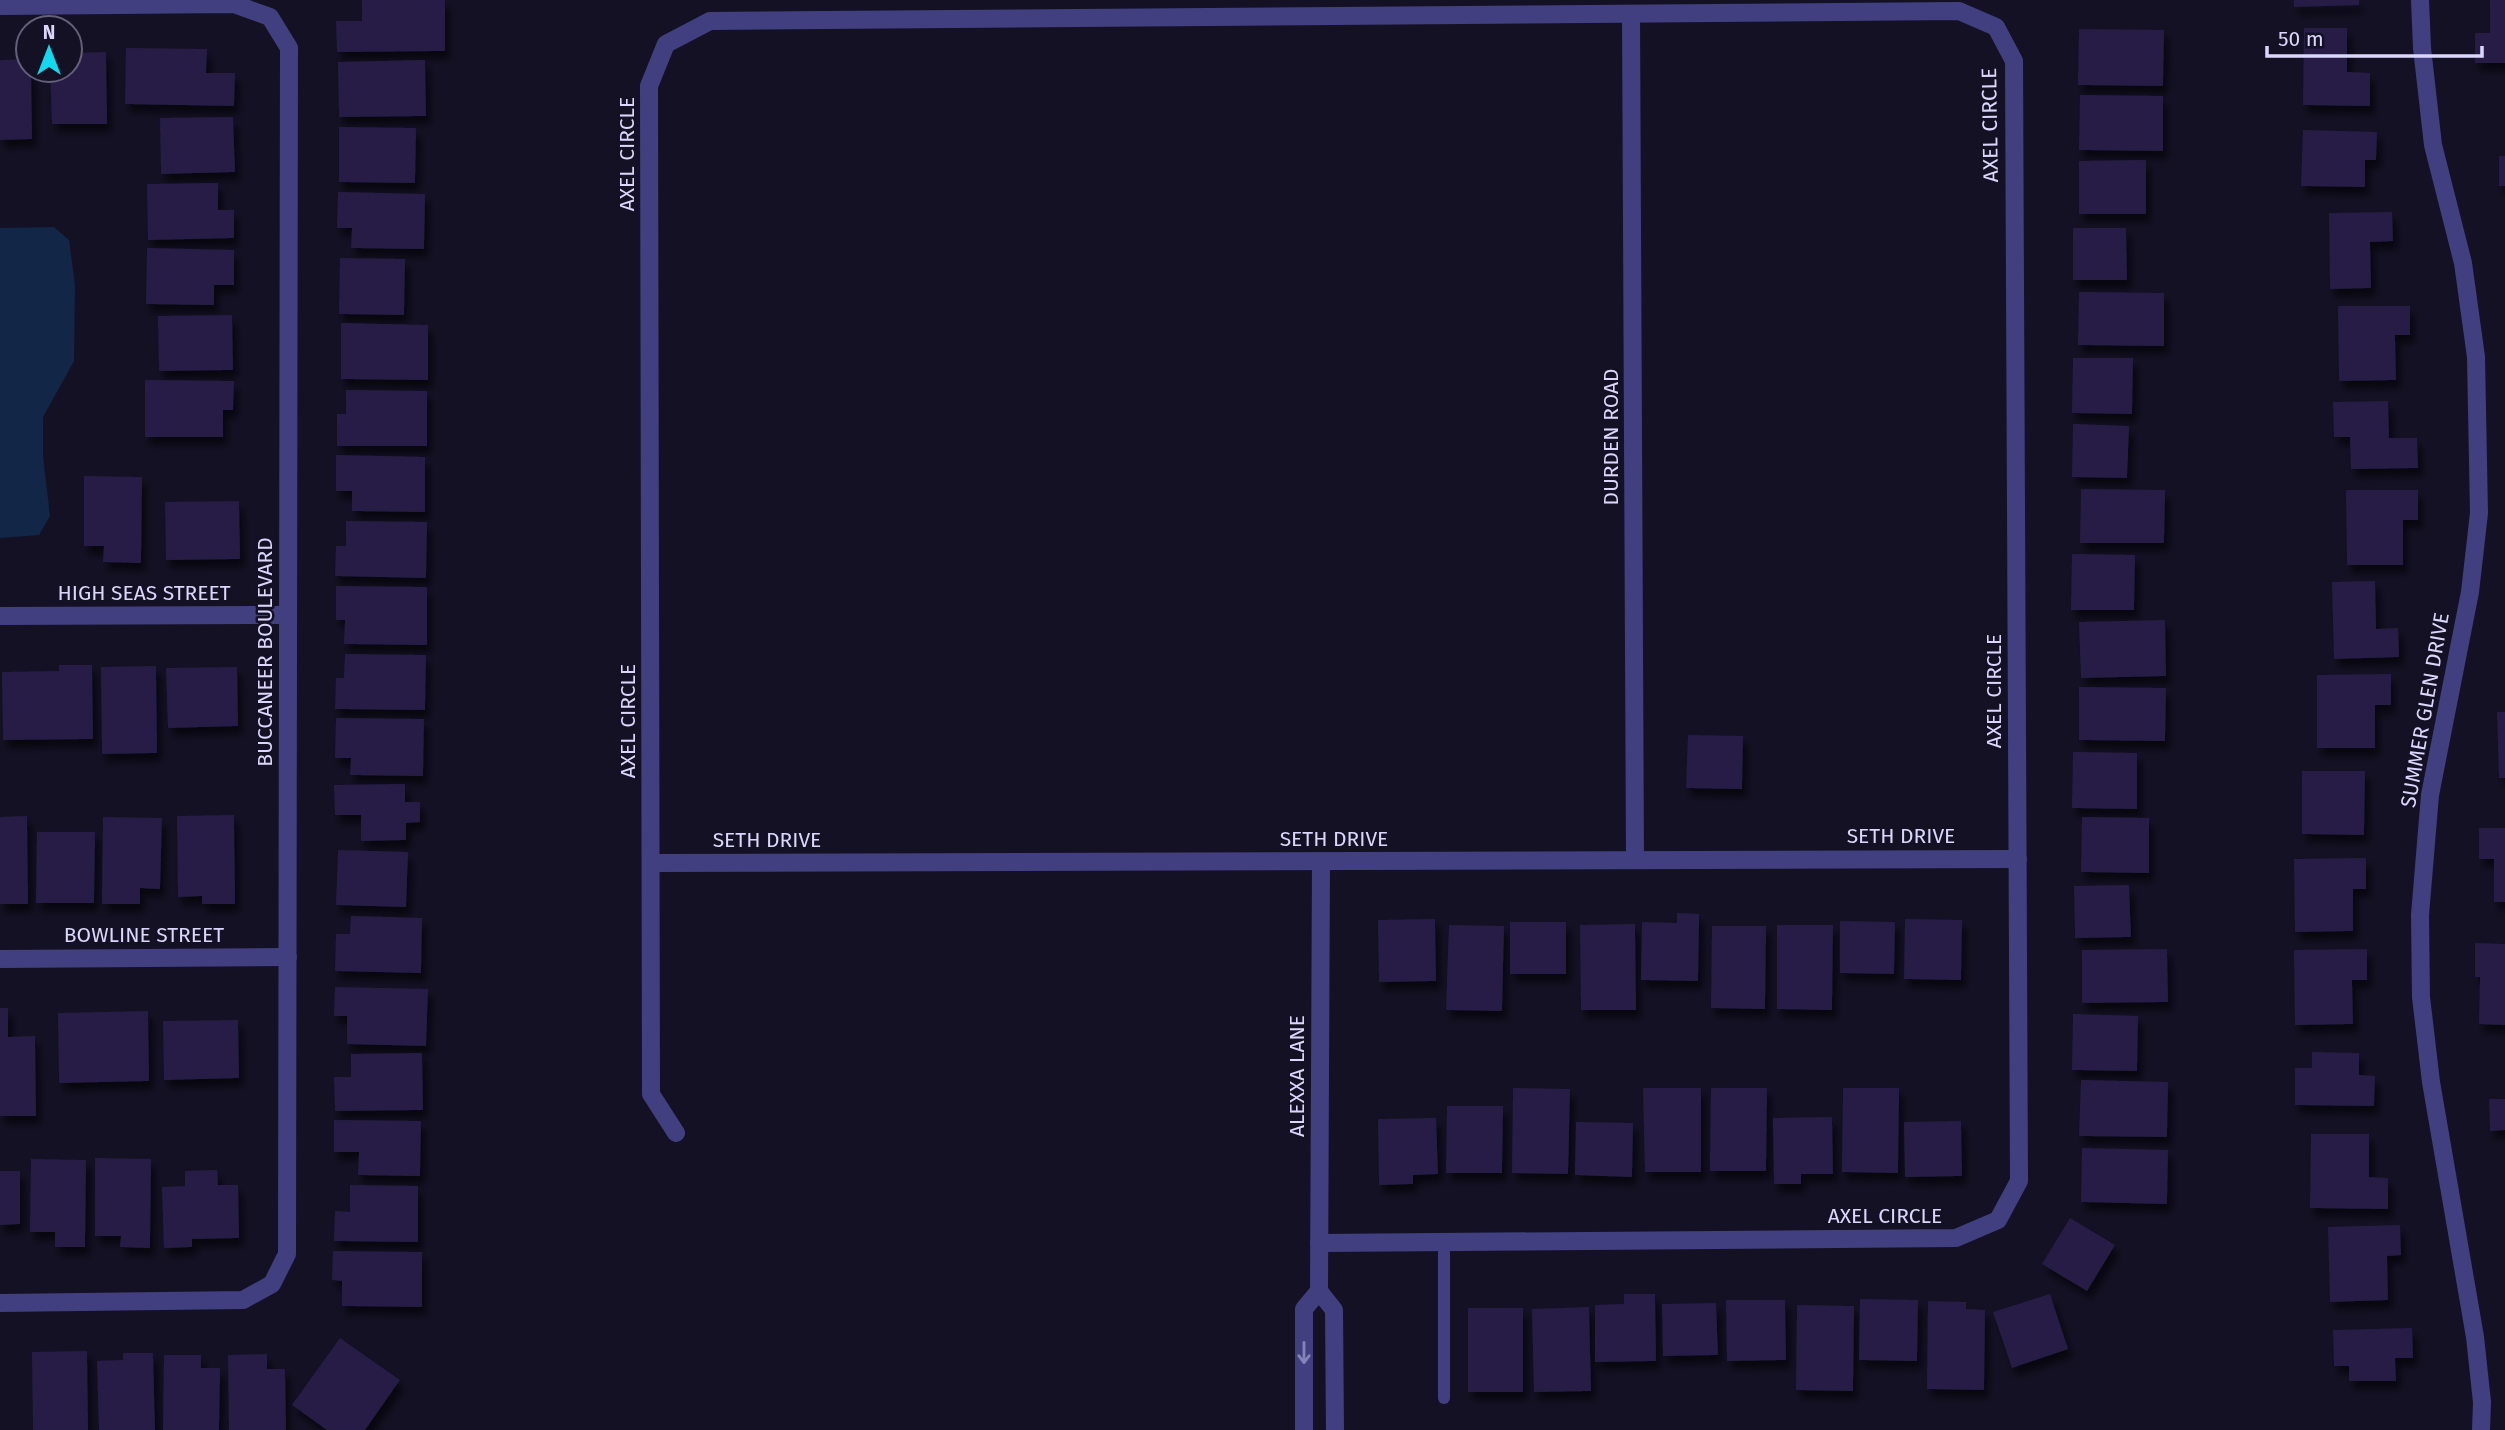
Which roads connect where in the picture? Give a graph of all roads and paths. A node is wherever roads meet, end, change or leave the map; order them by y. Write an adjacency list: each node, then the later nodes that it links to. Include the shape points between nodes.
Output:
1 (2420, 0): 20 (street, SUMMER GLEN DRIVE, via 2433,145 2463,263 2476,357 2479,513 2470,592 2430,794 2420,915 2421,997 2475,1338)
2 (0, 6): 4 (street, BUCCANEER BOULEVARD, via 234,4 270,17 289,48)
3 (1631, 14): 6 (street, AXEL CIRCLE, via 1959,11 1996,27 2014,61); 7 (street, DURDEN ROAD); 9 (street, AXEL CIRCLE, via 710,21 666,44 649,86)
4 (288, 615): 5 (street, HIGH SEAS STREET); 10 (street, BUCCANEER BOULEVARD)
5 (0, 616)
6 (2018, 859): 7 (street, SETH DRIVE); 13 (street, AXEL CIRCLE, via 2019,1181 1997,1220 1956,1238)
7 (1635, 860): 8 (street, SETH DRIVE)
8 (1321, 862): 9 (street, SETH DRIVE); 14 (street, ALEXXA LANE)
9 (651, 863): 12 (street, AXEL CIRCLE, via 651,1094)
10 (288, 957): 11 (street, BOWLINE STREET); 16 (street, BUCCANEER BOULEVARD, via 287,1254 272,1284 243,1300)
11 (0, 959)
12 (676, 1133)
13 (1444, 1242): 14 (street, AXEL CIRCLE); 17 (lane)
14 (1319, 1243): 15 (street, ALEXXA LANE)
15 (1319, 1291): 18 (street, ALEXXA LANE, one-way to 18, via 1304,1309); 19 (street, ALEXXA LANE, via 1334,1310)
16 (0, 1303)
17 (1444, 1398)
18 (1304, 1430)
19 (1335, 1430)
20 (2481, 1430)

